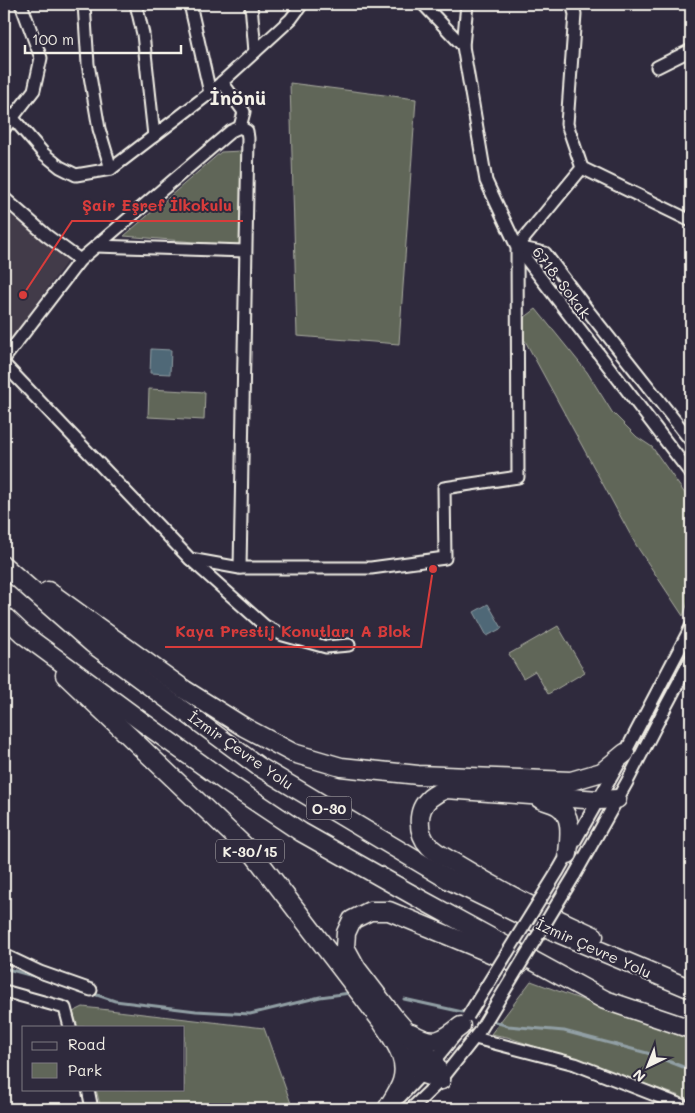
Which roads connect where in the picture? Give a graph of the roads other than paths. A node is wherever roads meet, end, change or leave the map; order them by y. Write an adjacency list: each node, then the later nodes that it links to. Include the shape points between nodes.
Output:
1 (21, 4): 17 (street, via 41,58 34,90)
2 (84, 4): 22 (street, via 88,64 99,128)
3 (136, 4): 20 (street, via 143,34)
4 (190, 4): 15 (street)
5 (251, 4): 12 (street)
6 (302, 4): 12 (street)
7 (423, 4): 10 (street)
8 (467, 4): 10 (street)
9 (572, 4): 21 (street, via 575,14 567,124)
10 (463, 46): 26 (street, via 486,181)
11 (691, 50): 13 (street)
12 (256, 52): 14 (street)
13 (657, 67)
14 (222, 82): 15 (street); 18 (street, via 244,112)
15 (210, 93): 20 (street)
16 (4, 108): 17 (street)
17 (12, 119): 19 (street); 22 (street, via 44,154 76,175)
18 (240, 127): 25 (street, via 231,131); 27 (street, via 246,130 248,138)
19 (4, 129)
20 (154, 136): 22 (street)
21 (582, 168): 24 (street); 26 (street)
22 (111, 169)
23 (4, 198): 28 (street)
24 (691, 221)
25 (96, 246): 27 (street); 28 (street)
26 (518, 247): 31 (street, 6718. Sokak, via 545,253); 32 (street, 6718. Sokak); 36 (street, via 518,477 444,488 446,558 371,568)
27 (245, 251): 36 (street)
28 (80, 260): 29 (street)
29 (4, 359)
30 (4, 364): 33 (street)
31 (691, 441)
32 (691, 474)
33 (190, 559): 36 (street); 40 (street, via 265,626 283,635 326,647)
34 (4, 560): 43 (highway, via 185,690 293,753 340,767 418,775)
35 (4, 566): 49 (highway, İzmir Çevre Yolu / O-30, via 93,644 258,766 449,880 560,934)
36 (240, 568)
37 (4, 616): 39 (highway, O-30)
38 (691, 627): 42 (street)
39 (23, 634): 52 (highway, O-30, via 226,782 301,832); 58 (highway, K-30/15, via 255,856)
40 (349, 645)
41 (691, 659): 45 (street)
42 (625, 753): 43 (highway, via 602,772); 45 (street)
43 (570, 781): 45 (highway, via 589,783)
44 (527, 794): 45 (highway); 46 (highway, via 559,807 566,815 570,827); 48 (highway, via 446,789 428,799 421,810 422,834 430,847 543,913)
45 (607, 796): 46 (street); 57 (street, bridge, via 574,876)
46 (568, 854): 53 (street, bridge)
47 (4, 954): 50 (street, via 40,972)
48 (691, 976)
49 (691, 989)
50 (91, 990)
51 (4, 991): 54 (street, via 65,1008)
52 (605, 1000): 55 (highway, O-30); 56 (highway, via 389,911 370,911 352,920 346,932 345,947 357,970)
53 (464, 1021): 56 (highway, via 441,1041 428,1042); 59 (street)
54 (70, 1026)
55 (691, 1029)
56 (406, 1030): 59 (highway)
57 (478, 1034): 60 (street); 62 (street, via 575,1064)
58 (400, 1050): 59 (highway); 64 (highway, K-30/15, via 404,1068 402,1082)
59 (429, 1067): 60 (highway); 64 (street)
60 (441, 1080): 65 (street)
61 (88, 1090): 63 (street)
62 (677, 1107): 66 (street)
63 (92, 1109)
64 (387, 1109)
65 (411, 1109)
66 (691, 1109)

